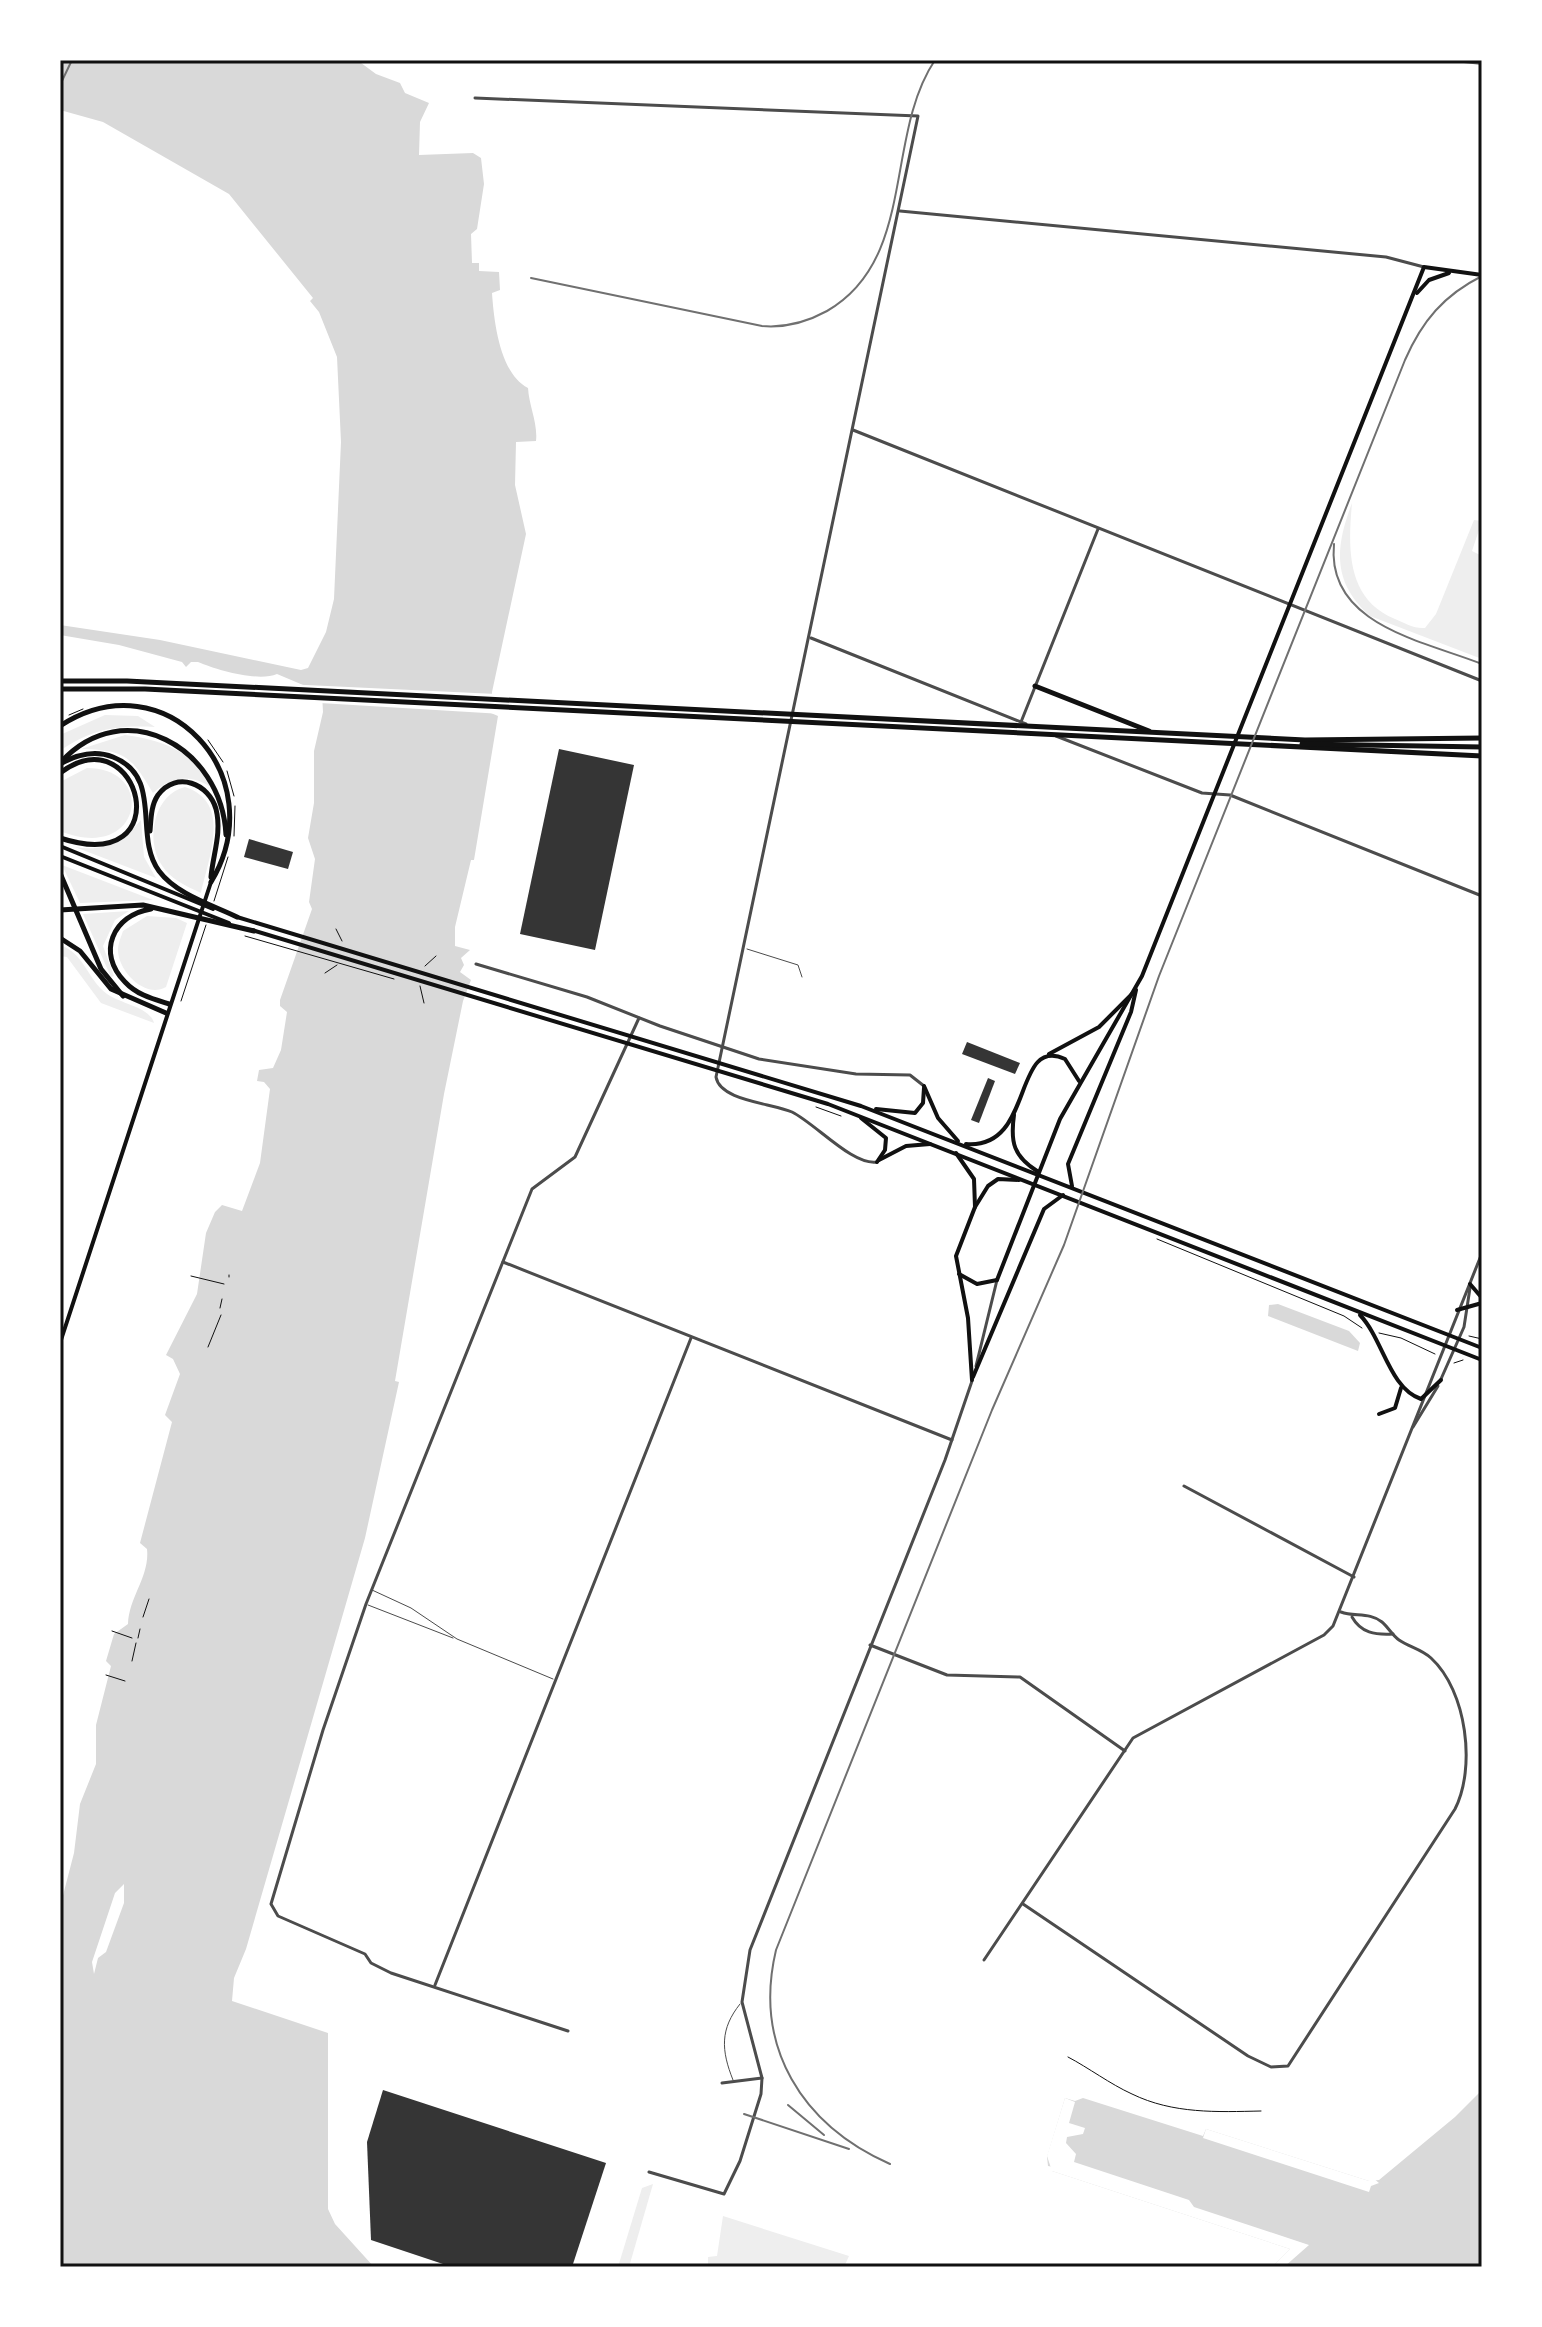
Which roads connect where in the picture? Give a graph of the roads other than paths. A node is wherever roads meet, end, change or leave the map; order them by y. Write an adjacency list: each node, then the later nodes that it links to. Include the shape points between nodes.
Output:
1 (475, 98): 2 (street, via 918,116)
2 (900, 211): 3 (street, via 1386,257); 7 (street)
3 (1424, 267): 4 (main road); 6 (main road)
4 (1455, 272): 5 (main road); 6 (main road, via 1434,277)
5 (1482, 275)
6 (1415, 294): 9 (main road)
7 (853, 430): 8 (street); 10 (street)
8 (1098, 529): 9 (street); 13 (street)
9 (1291, 604): 12 (street); 22 (main road)
10 (811, 638): 15 (street); 37 (street)
11 (60, 681): 17 (highway, via 1305,740)
12 (1482, 681)
13 (1035, 686): 15 (street); 18 (highway, via 1157,733 1186,738)
14 (60, 689): 19 (highway, via 145,689)
15 (1021, 722): 22 (street, via 1202,793)
16 (60, 723): 25 (highway, via 122,706 157,712 187,727 207,746 223,773 231,810)
17 (1482, 738)
18 (1482, 747)
19 (1482, 756)
20 (60, 763): 24 (highway, via 95,754 128,767 143,788); 25 (highway, via 80,746 111,734 142,734 172,742 211,778 224,810)
21 (60, 773): 23 (highway, via 84,762 111,764 132,781 138,801 131,826 113,842 94,846)
22 (1214, 793): 31 (street); 40 (main road)
23 (60, 838)
24 (149, 840): 29 (highway, via 160,793 179,782 204,788 218,820); 30 (highway, via 156,867)
25 (227, 844): 29 (highway)
26 (60, 846): 30 (main road)
27 (60, 856): 35 (main road)
28 (60, 873): 41 (highway, via 101,969)
29 (211, 882): 42 (main road)
30 (179, 893): 34 (highway)
31 (1482, 896)
32 (159, 908): 33 (highway); 35 (highway); 42 (highway, via 123,920 113,932 110,955 126,984)
33 (60, 910)
34 (237, 917): 49 (main road)
35 (254, 931): 51 (main road)
36 (60, 938): 41 (highway, via 77,948)
37 (745, 948): 39 (lane, via 798,965); 45 (street)
38 (476, 964): 44 (street)
39 (802, 977)
40 (1136, 990): 46 (main road, via 1099,1027); 47 (main road); 58 (main road, via 1068,1164)
41 (123, 996): 43 (highway)
42 (169, 1004): 43 (main road)
43 (166, 1013): 73 (main road)
44 (639, 1018): 45 (street); 62 (street, via 575,1157 534,1186)
45 (722, 1047): 48 (street, via 811,1068 910,1075); 55 (street, via 716,1077 722,1090 794,1114 859,1160)
46 (1045, 1057): 47 (main road, via 1068,1061); 50 (main road, via 1032,1069)
47 (1079, 1081): 64 (main road)
48 (924, 1086): 49 (main road, via 923,1103 915,1113); 52 (main road, via 940,1122)
49 (861, 1106): 52 (main road)
50 (1015, 1113): 52 (main road, via 996,1140); 56 (main road, via 1015,1153)
51 (856, 1114): 53 (main road); 55 (main road, via 886,1138)
52 (961, 1143): 56 (main road)
53 (933, 1144): 54 (main road); 55 (main road, via 906,1146)
54 (955, 1152): 57 (main road); 60 (main road, via 974,1179)
55 (877, 1162)
56 (1046, 1177): 58 (main road)
57 (1025, 1180): 59 (main road); 60 (main road, via 995,1180)
58 (1072, 1186): 70 (main road)
59 (1063, 1195): 69 (main road); 78 (main road, via 1044,1209)
60 (975, 1207): 63 (main road, via 956,1256)
61 (1482, 1253): 65 (street)
62 (503, 1262): 71 (street); 87 (street)
63 (958, 1272): 64 (main road, via 974,1283); 78 (main road, via 968,1318)
64 (997, 1280): 78 (street)
65 (1470, 1284): 66 (main road); 67 (street); 68 (street)
66 (1482, 1300): 67 (main road)
67 (1468, 1305): 68 (main road); 72 (street)
68 (1457, 1310): 70 (street)
69 (1358, 1313): 74 (main road); 80 (main road, via 1375,1331)
70 (1447, 1335): 72 (main road); 74 (street)
71 (691, 1338): 84 (street); 94 (street)
72 (1459, 1340): 75 (main road); 76 (street)
73 (60, 1343)
74 (1442, 1346): 76 (main road); 81 (street)
75 (1482, 1348)
76 (1454, 1351): 77 (main road); 79 (street)
77 (1482, 1360)
78 (972, 1380): 84 (street)
79 (1441, 1380): 81 (main road); 83 (street)
80 (1401, 1386): 81 (main road); 82 (main road, via 1397,1406)
81 (1421, 1399): 83 (street)
82 (1379, 1414)
83 (1412, 1428): 86 (street)
84 (952, 1440): 93 (street)
85 (1184, 1486): 86 (street)
86 (1354, 1577): 89 (street)
87 (371, 1590): 88 (street); 92 (lane, via 411,1608)
88 (366, 1604): 92 (lane); 98 (street, via 271,1904 278,1916 365,1954 381,1968)
89 (1340, 1611): 90 (street); 95 (street, via 1324,1635 1145,1730)
90 (1352, 1616): 91 (street, via 1381,1621); 91 (street, via 1362,1629)
91 (1393, 1634): 96 (street, via 1443,1671 1468,1751 1466,1782 1455,1809 1288,2066 1271,2067 1248,2056)
92 (457, 1639): 94 (lane)
93 (869, 1644): 95 (street, via 947,1675 1020,1677); 99 (street, via 758,1922)
94 (556, 1680): 98 (street)
95 (1125, 1751): 96 (street)
96 (1023, 1904): 97 (street)
97 (984, 1960)
98 (435, 1987): 100 (street)
99 (742, 2002): 101 (street); 102 (lane, via 722,2043)
100 (568, 2031)
101 (762, 2078): 102 (street); 104 (street, via 740,2161 724,2194)
102 (733, 2081): 103 (street)
103 (722, 2083)
104 (649, 2172)

